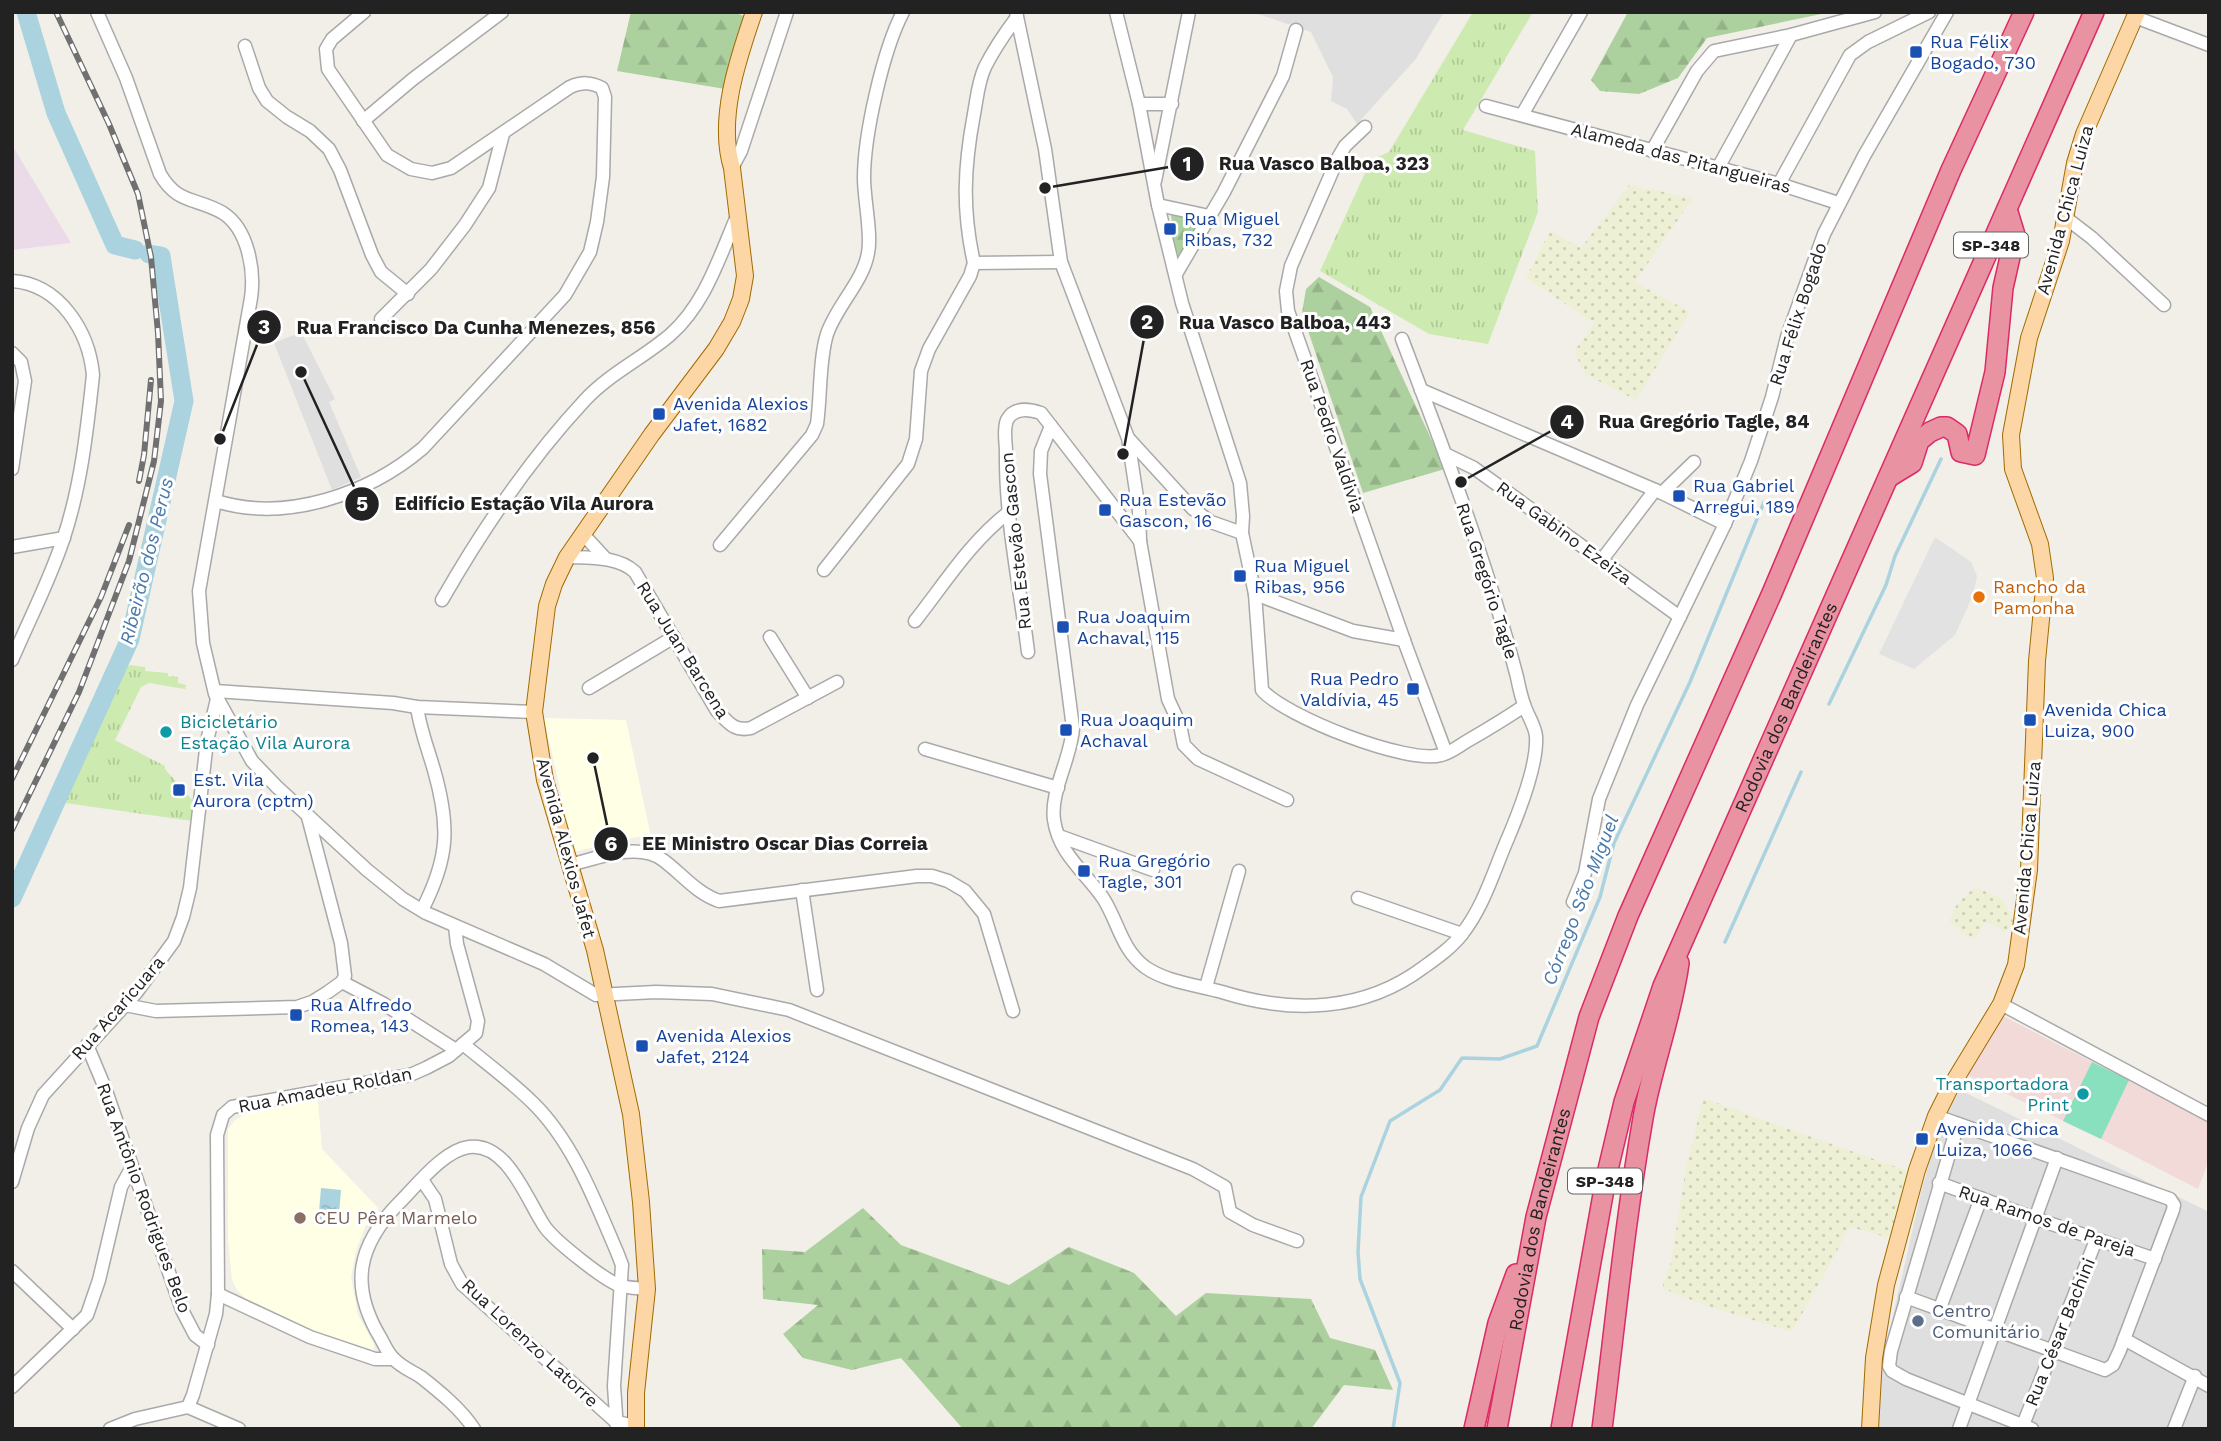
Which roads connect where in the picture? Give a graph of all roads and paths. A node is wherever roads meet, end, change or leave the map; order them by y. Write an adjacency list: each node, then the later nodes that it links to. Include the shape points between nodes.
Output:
1 (97, 12): 56 (street, via 167,187 223,213 235,224 250,262 251,298)
2 (365, 12): 25 (street, via 332,39 325,56 328,69)
3 (502, 12): 25 (street)
4 (787, 12): 29 (street, via 746,139)
5 (903, 12): 63 (street, via 893,30 865,157 868,253 827,334 817,424)
6 (1116, 12): 21 (street)
7 (1189, 12): 22 (street)
8 (1581, 12): 24 (street)
9 (1875, 12): 18 (street)
10 (1929, 12): 32 (street, via 1850,55)
11 (2024, 12): 119 (highway, Rodovia dos Bandeirantes / SP-348, via 1628,916 1590,1017)
12 (2094, 12): 35 (highway, Rodovia dos Bandeirantes / SP-348)
13 (752, 13): 29 (main road, Avenida Alexios Jafet, via 732,89 728,141)
14 (1944, 13): 33 (street, Rua Félix Bogado)
15 (1016, 14): 39 (street, via 1045,149); 40 (street, via 978,86 964,177)
16 (2136, 14): 19 (street); 38 (main road, Avenida Chica Luiza, via 2084,134)
17 (1296, 30): 37 (street, via 1283,76)
18 (1791, 35): 28 (street, via 1714,51 1697,71); 30 (street)
19 (2209, 45)
20 (245, 46): 43 (street, via 267,101 330,149 381,272)
21 (1139, 104): 22 (street); 31 (street)
22 (1172, 104): 31 (street)
23 (1486, 107): 24 (street, Alameda das Pitangueiras)
24 (1522, 115): 28 (street, Alameda das Pitangueiras)
25 (363, 121): 27 (street, via 387,155 411,169 432,173 451,168)
26 (1364, 127): 75 (street, Rua Pedro Valdivia, via 1345,146 1334,167 1291,266 1286,291 1288,311)
27 (503, 134): 43 (street, via 489,188 454,242); 56 (street, via 570,87 581,82 602,88 603,177 597,222 590,252 565,295 409,460 358,487 307,505 252,509)
28 (1652, 151): 30 (street, Alameda das Pitangueiras)
29 (732, 168): 36 (main road, Avenida Alexios Jafet)
30 (1718, 168): 32 (street, Alameda das Pitangueiras)
31 (1154, 184): 34 (street)
32 (1779, 184): 33 (street, Alameda das Pitangueiras)
33 (1838, 203): 58 (street, Rua Félix Bogado, via 1787,337 1751,461)
34 (1158, 205): 37 (street); 41 (street)
35 (2007, 209): 54 (highway, Rodovia dos Bandeirantes / SP-348); 54 (highway, via 2015,234 2003,288 1995,372 1975,456 1961,452 1957,435 1941,427 1919,441 1912,463)
36 (738, 214): 59 (main road, Avenida Alexios Jafet, via 745,276 732,322); 70 (street, via 700,299 673,333 585,400 486,527)
37 (1209, 216): 41 (street)
38 (2066, 218): 44 (street); 105 (main road, Avenida Chica Luiza, via 2029,338 2011,435 2013,469 2040,544 2045,578 2029,870 2016,965)
39 (1061, 262): 40 (street); 50 (street)
40 (974, 263): 68 (street, via 929,349 908,464)
41 (1176, 274): 60 (street, via 1240,483)
42 (12, 281): 61 (street, via 54,298 72,316 91,356 89,408)
43 (408, 294): 45 (street)
44 (2164, 305)
45 (381, 319)
46 (1402, 339): 48 (street, Rua Gregório Tagle)
47 (12, 353): 53 (street, via 22,362 25,381)
48 (1421, 390): 51 (street, Rua Gregório Tagle); 55 (street)
49 (1051, 426): 57 (street, Rua Estevão Gascon, via 1041,413 1029,409 1007,420); 62 (street, Rua Estevão Gascon); 87 (street, via 1041,451 1040,474 1073,728)
50 (1128, 438): 60 (street, via 1193,509 1211,522); 62 (street)
51 (1445, 454): 67 (street, Rua Gabino Ezeiza, via 1474,468); 82 (street, Rua Gregório Tagle, via 1503,623)
52 (1694, 462): 55 (street)
53 (12, 469)
54 (1888, 478): 100 (highway, Rodovia dos Bandeirantes / SP-348)
55 (1658, 491): 58 (street); 67 (street)
56 (216, 501): 80 (street, via 200,591 203,643)
57 (1009, 512): 72 (street, via 974,544); 76 (street, Rua Estevão Gascon)
58 (1725, 524): 71 (street, Rua Félix Bogado)
59 (582, 533): 65 (main road, Avenida Alexios Jafet); 66 (street, Rua Juan Barcena)
60 (1242, 533): 69 (street)
61 (64, 538): 64 (street); 77 (street)
62 (1140, 541): 88 (street, via 1168,699 1184,745 1209,765)
63 (720, 545)
64 (12, 547)
65 (567, 557): 66 (street, Rua Juan Barcena); 84 (main road, Avenida Alexios Jafet, via 547,606)
66 (605, 558): 74 (street, Rua Juan Barcena, via 635,572)
67 (1601, 561): 71 (street, Rua Gabino Ezeiza)
68 (824, 570)
69 (1255, 594): 75 (street, via 1353,631); 86 (street, via 1260,682 1266,694 1367,743 1426,756)
70 (442, 600)
71 (1681, 617): 96 (street, Rua Félix Bogado, via 1643,692 1599,799 1585,873)
72 (915, 621)
73 (769, 637): 81 (street)
74 (674, 638): 79 (street); 81 (street, Rua Juan Barcena, via 717,711 732,727 751,728)
75 (1404, 640): 86 (street, Rua Pedro Valdivia)
76 (1028, 652)
77 (12, 660)
78 (837, 682): 81 (street, Rua Juan Barcena)
79 (589, 688)
80 (216, 695): 83 (street); 89 (street, via 252,761); 106 (street, Rua Acaricuara, via 183,917 174,941)
81 (808, 698)
82 (1524, 706): 86 (street); 99 (street, Rua Gregório Tagle, via 1536,733 1524,796 1479,906)
83 (417, 707): 84 (street); 97 (street, via 442,800 446,833 444,852)
84 (534, 712): 91 (main road, Avenida Alexios Jafet, via 545,780)
85 (925, 749): 87 (street)
86 (1446, 753)
87 (1058, 788): 90 (street, via 1054,815)
88 (1287, 800)
89 (308, 815): 97 (street, via 367,870); 101 (street, via 341,943)
90 (1059, 836): 92 (street); 102 (street, Rua Gregório Tagle, via 1073,863 1106,903 1132,956 1159,975)
91 (569, 865): 94 (street, via 647,852 719,901); 104 (main road, Avenida Alexios Jafet)
92 (1153, 870)
93 (1239, 871): 102 (street)
94 (802, 890): 103 (street); 107 (street, via 932,876 965,891 984,914)
95 (1358, 898): 99 (street)
96 (1573, 902)
97 (422, 910): 98 (street)
98 (455, 926): 104 (street, via 544,964 596,995); 109 (street, via 478,1021 476,1033)
99 (1462, 934): 102 (street, Rua Gregório Tagle, via 1409,979 1354,1001 1304,1007 1257,1001)
100 (1682, 942): 149 (highway, Rodovia dos Bandeirantes / SP-348, via 1623,1102); 150 (highway, via 1675,996 1644,1114)
101 (342, 982): 106 (street, via 297,1007 156,1011); 109 (street)
102 (1206, 987)
103 (817, 990)
104 (606, 993): 122 (street, via 712,994 789,1010 1193,1169 1225,1187 1230,1212 1239,1219); 126 (main road, Avenida Alexios Jafet, via 631,1114)
105 (2001, 1004): 110 (street); 111 (main road, Avenida Chica Luiza)
106 (125, 1005): 108 (street, Rua Acaricuara)
107 (1013, 1011)
108 (87, 1045): 114 (street, Rua Antônio Rodrigues Belo); 116 (street, Rua Acaricuara, via 38,1103)
109 (459, 1047): 125 (street, via 533,1103 565,1144 617,1252 622,1265); 127 (street, Rua Amadeu Roldan, via 410,1074 254,1102 232,1107 223,1115 217,1135)
110 (2209, 1115)
111 (1936, 1116): 112 (street); 151 (main road, Avenida Chica Luiza, via 1886,1285 1874,1358)
112 (1958, 1124): 113 (street); 117 (street)
113 (2057, 1158): 120 (street); 123 (street, via 2170,1199 2173,1210)
114 (132, 1167): 130 (street, via 121,1187 97,1289); 133 (street, Rua Antônio Rodrigues Belo, via 182,1310 195,1335)
115 (422, 1180): 125 (street, via 449,1153 470,1147 492,1151 508,1164 546,1228 567,1249); 135 (street, via 372,1235 363,1262 365,1309); 141 (street, Rua Lorenzo Latorre, via 435,1199 451,1264 462,1284)
116 (12, 1182)
117 (1939, 1183): 118 (street, Rua Ramos de Pareja); 128 (street)
118 (1981, 1198): 120 (street, Rua Ramos de Pareja); 129 (street)
119 (1536, 1217): 147 (highway, via 1498,1323); 148 (highway, Rodovia dos Bandeirantes / SP-348)
120 (2037, 1219): 121 (street, Rua Ramos de Pareja); 131 (street)
121 (2096, 1240): 123 (street, Rua Ramos de Pareja); 134 (street, Rua César Bachini)
122 (1297, 1241)
123 (2155, 1259): 132 (street)
124 (12, 1271): 130 (street)
125 (620, 1286): 126 (street); 141 (street, via 614,1386)
126 (647, 1289): 142 (main road, Avenida Alexios Jafet)
127 (218, 1294): 133 (street, Rua Amadeu Roldan); 135 (street, via 310,1337 375,1359)
128 (1906, 1297): 129 (street); 139 (street, via 1889,1366 1897,1375)
129 (1940, 1308): 131 (street)
130 (78, 1325): 138 (street)
131 (1994, 1331): 134 (street); 139 (street)
132 (2124, 1339): 134 (street, via 2113,1365 2105,1370); 136 (street)
133 (208, 1345): 140 (street, Rua Amadeu Roldan)
134 (2052, 1350): 143 (street, Rua César Bachini)
135 (394, 1359): 146 (street, via 463,1413)
136 (2195, 1376): 137 (street); 153 (street)
137 (2209, 1386)
138 (12, 1387)
139 (1968, 1402): 143 (street); 152 (street)
140 (188, 1407): 144 (street); 145 (street)
141 (617, 1426): 142 (street, Avenida Alexios Jafet)
142 (636, 1427)
143 (2028, 1427)
144 (110, 1429)
145 (239, 1429)
146 (474, 1429)
147 (1474, 1429)
148 (1497, 1429)
149 (1561, 1429)
150 (1602, 1429)
151 (1870, 1429)
152 (1959, 1429)
153 (2174, 1429)

